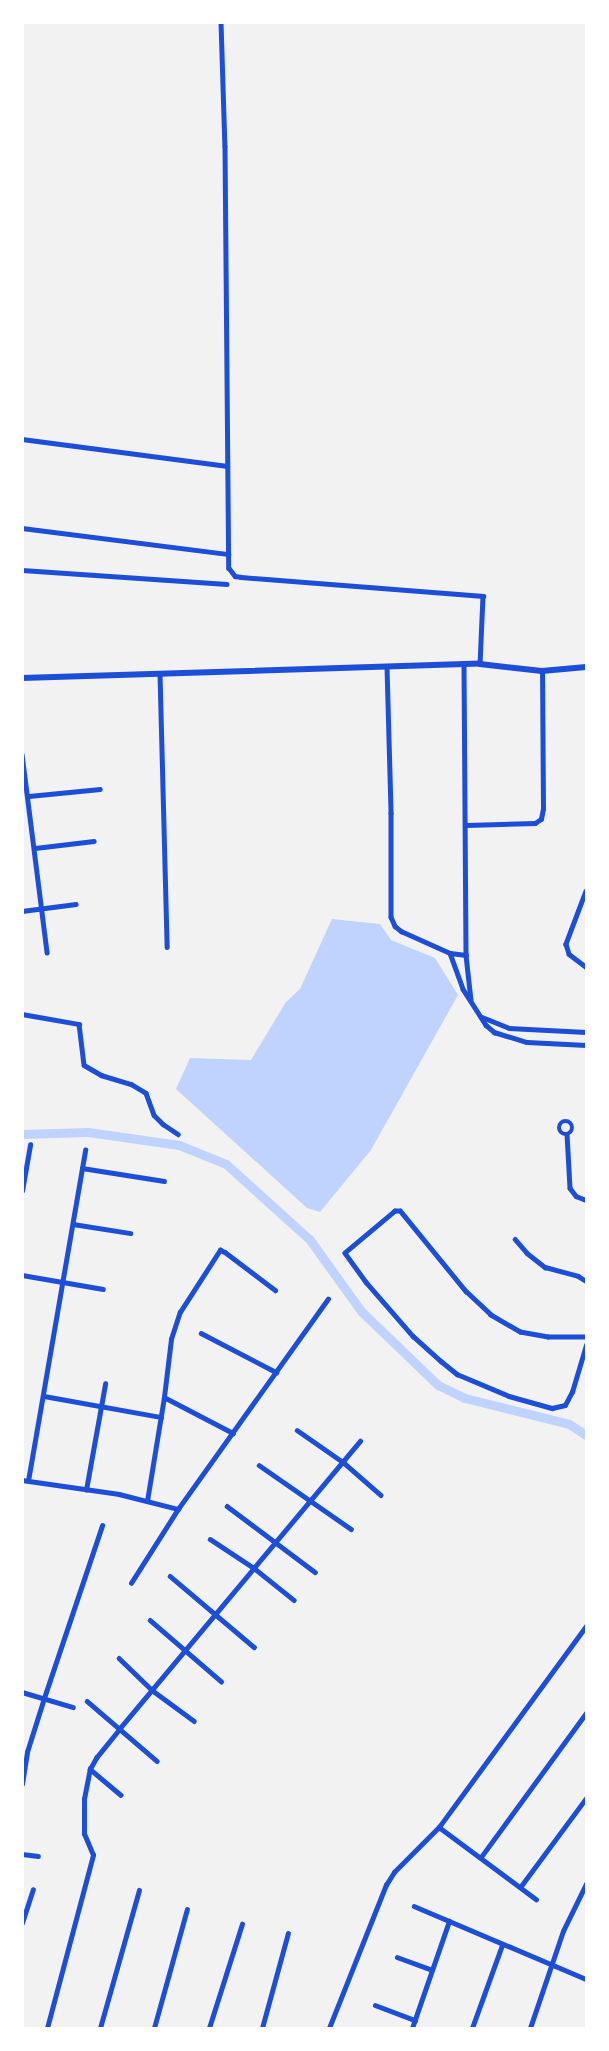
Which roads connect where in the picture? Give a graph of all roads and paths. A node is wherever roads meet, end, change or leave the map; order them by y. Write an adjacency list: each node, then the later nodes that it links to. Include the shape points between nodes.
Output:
1 (221, 22): 3 (street, via 225,146)
2 (22, 439): 3 (street)
3 (226, 466): 5 (street)
4 (22, 528): 5 (street)
5 (228, 554): 8 (street, via 229,568 240,577 483,596)
6 (22, 570): 7 (street)
7 (227, 584)
8 (480, 664): 9 (street); 12 (street)
9 (464, 665): 10 (street); 18 (street)
10 (387, 667): 13 (street); 27 (street, via 391,917 401,932)
11 (586, 667): 12 (street)
12 (542, 671): 18 (street, via 541,819 535,823)
13 (160, 674): 14 (street); 25 (street)
14 (22, 678)
15 (22, 754): 17 (street)
16 (100, 789): 17 (street)
17 (29, 796): 20 (street)
18 (466, 825): 28 (street)
19 (94, 841): 20 (street)
20 (35, 848): 23 (street)
21 (586, 891): 29 (street, via 566,949)
22 (76, 904): 23 (street)
23 (42, 908): 24 (street); 26 (street)
24 (22, 910)
25 (167, 947)
26 (47, 952)
27 (450, 953): 28 (street); 30 (street)
28 (466, 955): 30 (street)
29 (586, 968)
30 (470, 1000): 32 (street)
31 (22, 1014): 35 (street, via 79,1024 84,1065 100,1075 131,1084 146,1093 154,1115)
32 (480, 1016): 33 (street, via 509,1028); 34 (street, via 494,1032 514,1040)
33 (586, 1032)
34 (586, 1045)
35 (178, 1134)
36 (567, 1134): 42 (street, via 570,1188 576,1196)
37 (30, 1146): 41 (street)
38 (85, 1150): 39 (street)
39 (82, 1168): 40 (street); 43 (street)
40 (164, 1181)
41 (23, 1189)
42 (586, 1200)
43 (73, 1224): 44 (street); 47 (street)
44 (130, 1232)
45 (515, 1239): 48 (street, via 545,1267 578,1276)
46 (22, 1275): 47 (street)
47 (62, 1282): 49 (street); 57 (street)
48 (586, 1282)
49 (103, 1288)
50 (275, 1290): 58 (street, via 225,1252 220,1250 216,1253 175,1322)
51 (328, 1299): 55 (street)
52 (201, 1334): 55 (street)
53 (586, 1338): 54 (street, via 525,1333 497,1319 466,1292 400,1211 395,1211 345,1253 347,1260 413,1336 441,1361 458,1374 509,1396 552,1408 564,1405 572,1392)
54 (586, 1345)
55 (276, 1372): 62 (street)
56 (105, 1384): 59 (street)
57 (44, 1396): 59 (street); 67 (street)
58 (164, 1397): 60 (street); 62 (street)
59 (100, 1406): 60 (street); 68 (street)
60 (161, 1417): 71 (street)
61 (297, 1430): 64 (street)
62 (233, 1433): 73 (street)
63 (360, 1441): 64 (street)
64 (343, 1462): 69 (street); 70 (street)
65 (259, 1465): 70 (street)
66 (22, 1480): 67 (street)
67 (28, 1481): 68 (street)
68 (86, 1490): 71 (street)
69 (382, 1495)
70 (311, 1500): 75 (street); 77 (street)
71 (147, 1502): 73 (street)
72 (227, 1506): 77 (street)
73 (178, 1509): 81 (street)
74 (102, 1526): 92 (street)
75 (351, 1529)
76 (210, 1539): 78 (street)
77 (275, 1543): 78 (street); 79 (street)
78 (254, 1568): 82 (street); 83 (street)
79 (315, 1572)
80 (170, 1576): 83 (street)
81 (131, 1583)
82 (294, 1600)
83 (215, 1615): 86 (street); 87 (street)
84 (150, 1620): 87 (street)
85 (586, 1626): 103 (street)
86 (254, 1647)
87 (185, 1651): 89 (street); 90 (street)
88 (118, 1658): 90 (street)
89 (221, 1681)
90 (152, 1690): 96 (street); 97 (street)
91 (22, 1692): 92 (street)
92 (44, 1698): 94 (street); 100 (street)
93 (87, 1701): 97 (street)
94 (73, 1707)
95 (586, 1713): 106 (street)
96 (194, 1721)
97 (120, 1728): 98 (street); 99 (street)
98 (157, 1761)
99 (90, 1769): 101 (street); 125 (street, via 84,1799 84,1834 93,1855)
100 (22, 1784)
101 (121, 1795)
102 (586, 1798): 108 (street)
103 (439, 1828): 106 (street); 130 (street, via 409,1855 386,1886)
104 (22, 1854): 105 (street)
105 (38, 1856)
106 (481, 1857): 108 (street)
107 (586, 1884): 120 (street)
108 (521, 1886): 111 (street)
109 (33, 1890): 115 (street)
110 (139, 1890): 126 (street)
111 (536, 1900)
112 (414, 1906): 114 (street)
113 (188, 1909): 127 (street)
114 (449, 1920): 118 (street); 121 (street)
115 (22, 1923)
116 (242, 1924): 128 (street)
117 (288, 1933): 129 (street)
118 (502, 1945): 120 (street); 132 (street)
119 (397, 1957): 121 (street)
120 (551, 1963): 122 (street); 133 (street)
121 (432, 1970): 124 (street)
122 (586, 1979)
123 (375, 2006): 124 (street)
124 (415, 2020): 131 (street)
125 (47, 2028)
126 (100, 2028)
127 (154, 2028)
128 (209, 2028)
129 (262, 2028)
130 (329, 2028)
131 (412, 2028)
132 (472, 2028)
133 (530, 2028)

